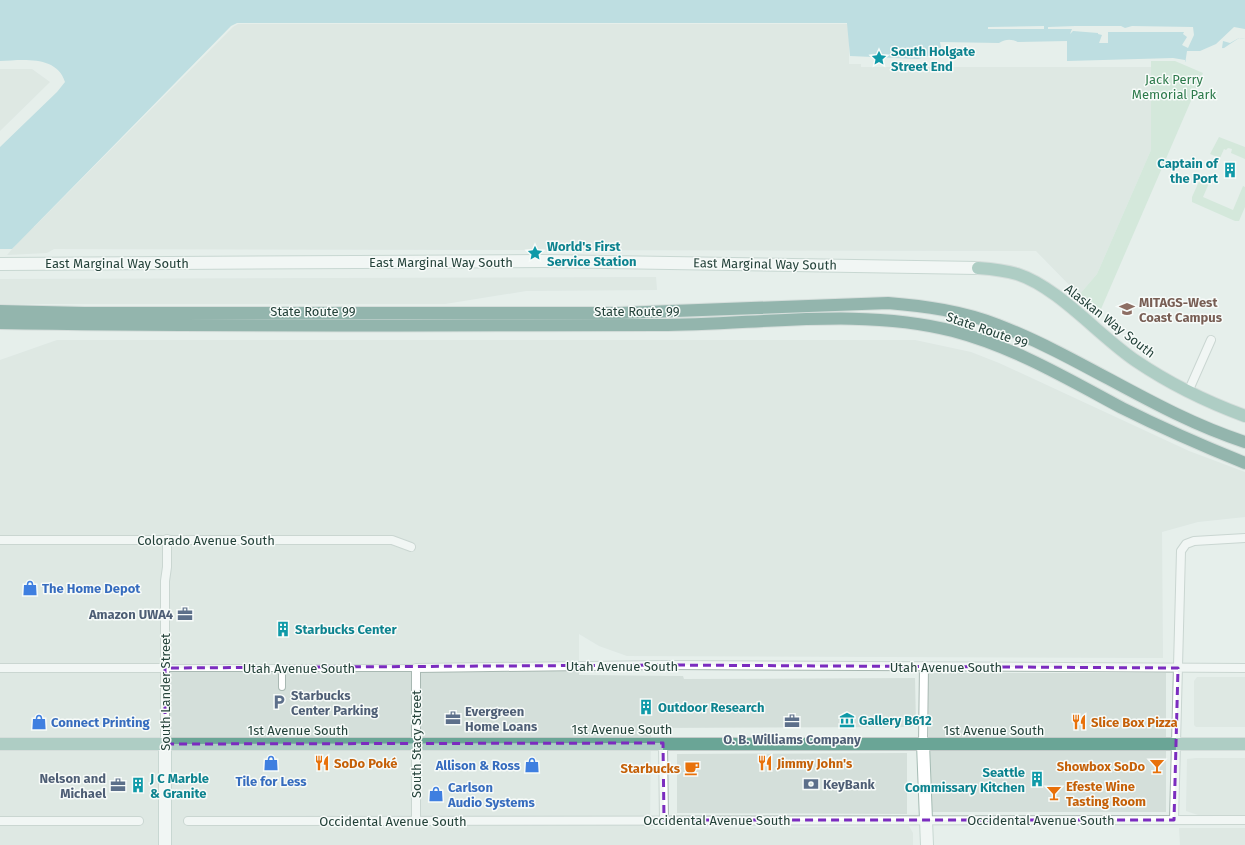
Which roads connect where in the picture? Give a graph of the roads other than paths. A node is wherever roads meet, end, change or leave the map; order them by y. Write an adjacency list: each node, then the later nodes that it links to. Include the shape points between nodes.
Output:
1 (0, 264): 2 (main road, East Marginal Way South, via 544,261)
2 (978, 268): 6 (main road, Alaskan Way South, via 1017,274 1046,288 1102,336)
3 (0, 311): 8 (highway, State Route 99, via 620,313 888,303 948,310 982,319 1037,342 1195,422)
4 (0, 323): 9 (highway, State Route 99, via 649,325 851,320 896,322 953,331 1038,363 1178,435)
5 (1211, 340): 6 (street)
6 (1188, 392): 7 (main road, Alaskan Way South)
7 (1245, 416)
8 (1245, 442)
9 (1245, 463)
10 (1245, 538): 19 (street, via 1201,540 1188,542 1184,546 1179,558)
11 (0, 540): 12 (street, Colorado Avenue South)
12 (167, 540): 13 (street, Colorado Avenue South, via 392,540); 16 (street, South Lander Street)
13 (411, 548)
14 (924, 666): 18 (street, Utah Avenue South, via 656,665); 19 (street, Utah Avenue South); 26 (street)
15 (0, 668): 16 (street, Utah Avenue South)
16 (165, 668): 17 (street, Utah Avenue South); 24 (street, South Lander Street)
17 (282, 668): 18 (street, Utah Avenue South); 21 (street)
18 (416, 668): 25 (street, South Stacy Street)
19 (1178, 668): 20 (street, Utah Avenue South); 27 (street)
20 (1245, 668)
21 (282, 686)
22 (663, 743): 25 (main road, 1st Avenue South); 26 (main road, 1st Avenue South); 30 (street)
23 (0, 744): 24 (main road, 1st Avenue South)
24 (165, 744): 25 (main road, 1st Avenue South); 37 (main road, South Lander Street)
25 (416, 744): 29 (street, South Stacy Street)
26 (923, 744): 27 (main road, 1st Avenue South); 31 (main road)
27 (1176, 744): 28 (main road, 1st Avenue South); 32 (street)
28 (1245, 744)
29 (416, 820): 30 (street, Occidental Avenue South); 36 (street, Occidental Avenue South)
30 (664, 820): 31 (street, Occidental Avenue South)
31 (925, 820): 32 (street, Occidental Avenue South); 38 (main road)
32 (1174, 820): 33 (street, Occidental Avenue South)
33 (1245, 820)
34 (0, 821): 35 (street)
35 (139, 821)
36 (188, 821)
37 (165, 845)
38 (927, 845)

